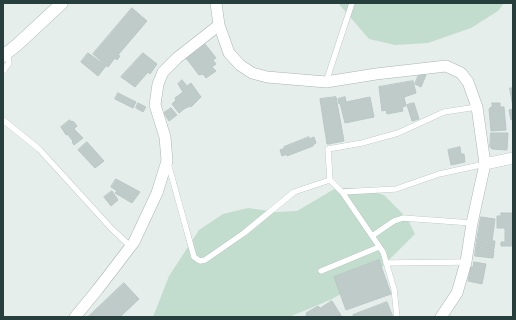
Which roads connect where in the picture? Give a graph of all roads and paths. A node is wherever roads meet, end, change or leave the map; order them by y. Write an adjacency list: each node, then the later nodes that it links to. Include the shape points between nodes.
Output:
1 (62, 3): 5 (street)
2 (216, 3): 4 (street)
3 (352, 3): 7 (lane)
4 (219, 25): 7 (street, via 229,53 252,74); 11 (street, via 176,58 163,72 158,84 154,105 165,137)
5 (5, 54): 6 (lane, via 9,63)
6 (3, 71)
7 (326, 82): 8 (street, via 446,66 461,73 468,82)
8 (477, 107): 12 (street); 13 (lane, via 444,112 398,133 328,149)
9 (3, 120): 17 (lane, via 40,149)
10 (513, 158): 12 (street)
11 (167, 161): 13 (lane, via 194,258 200,261 244,232 294,192); 17 (street, via 157,193)
12 (485, 164): 14 (lane, via 439,174 396,189); 15 (street)
13 (330, 180): 14 (lane)
14 (342, 192): 16 (lane)
15 (472, 223): 16 (lane, via 403,218); 20 (street)
16 (372, 236): 18 (lane)
17 (130, 247): 22 (street)
18 (379, 247): 19 (lane); 21 (lane)
19 (386, 262): 20 (lane); 23 (lane, via 394,289)
20 (466, 262): 24 (street, via 457,293)
21 (321, 271)
22 (75, 317)
23 (397, 317)
24 (439, 317)

